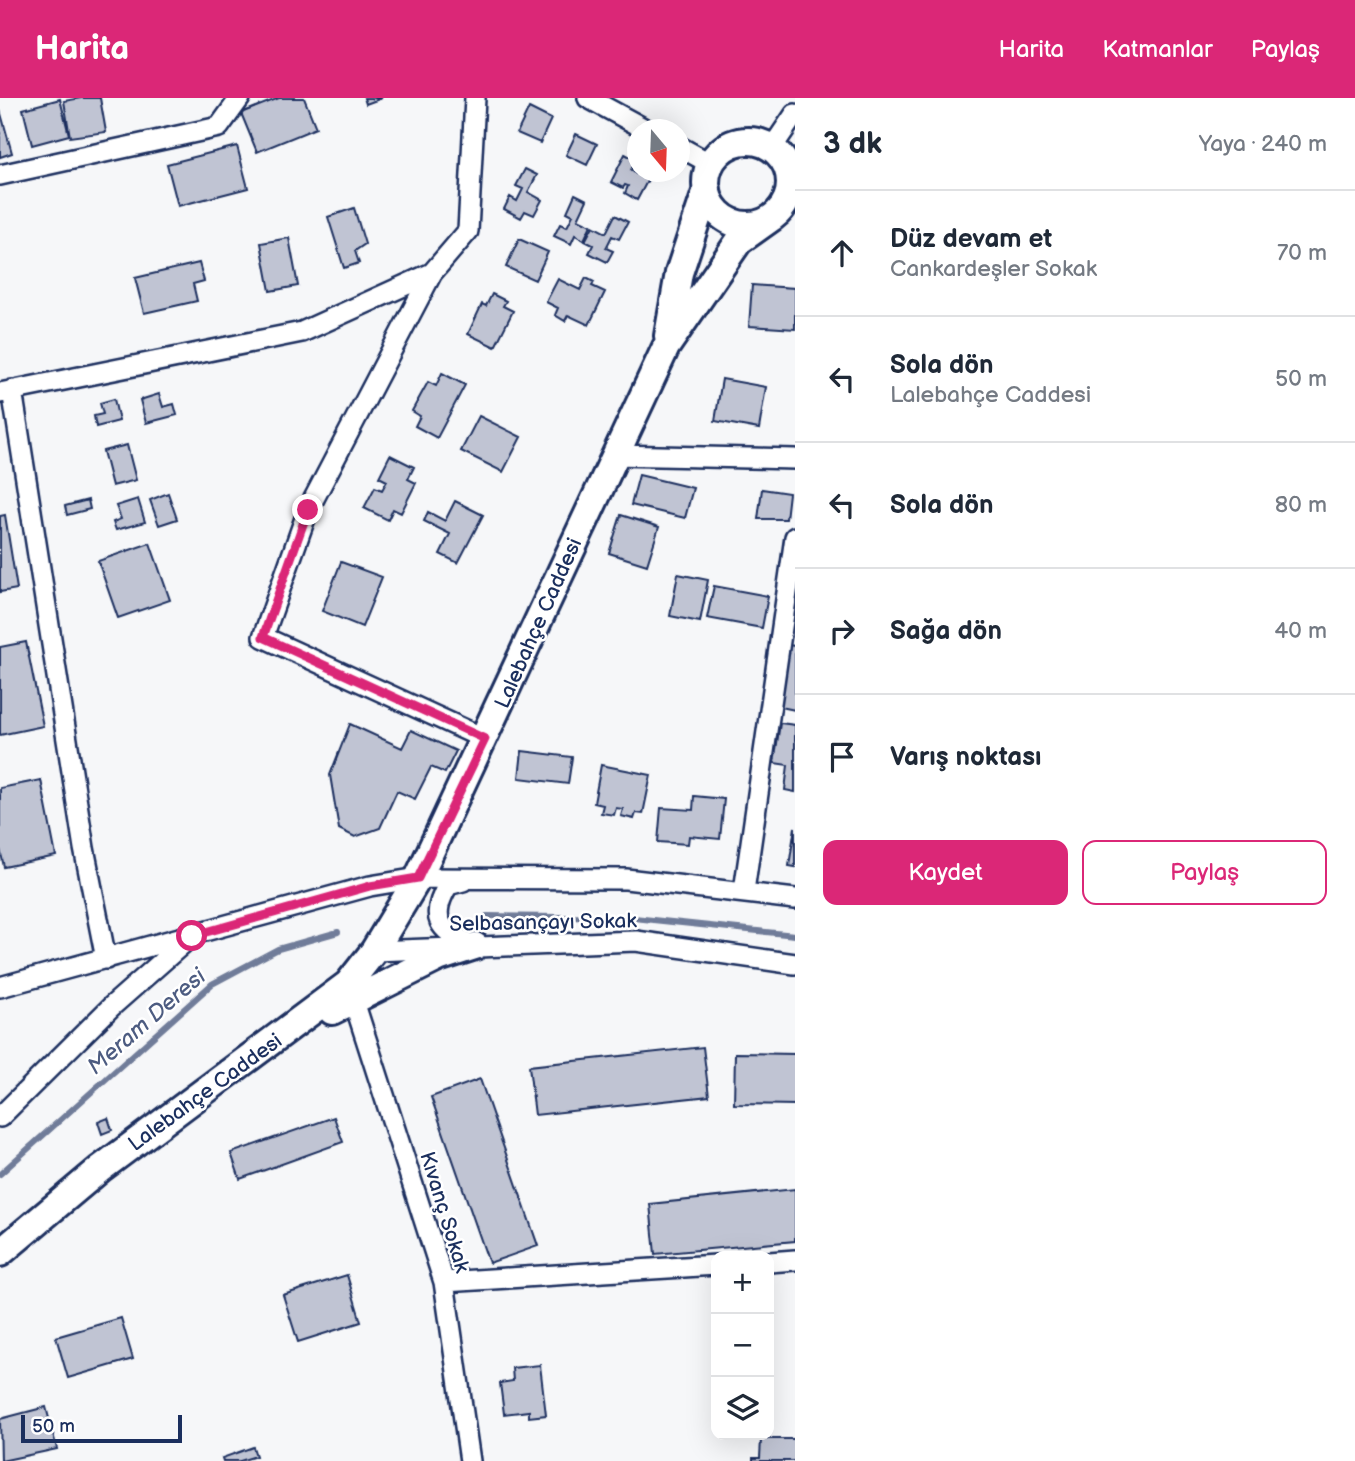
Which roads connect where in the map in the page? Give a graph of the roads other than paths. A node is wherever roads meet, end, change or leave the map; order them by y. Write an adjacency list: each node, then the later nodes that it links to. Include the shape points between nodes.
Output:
1 (240, 98): 8 (street, via 219,127)
2 (475, 98): 11 (street, via 468,231)
3 (587, 98): 5 (street)
4 (795, 114): 6 (street)
5 (627, 119)
6 (783, 155): 9 (street, via 745,141 720,152); 10 (street, via 790,184)
7 (690, 157): 9 (street)
8 (0, 175)
9 (709, 176): 10 (street, via 720,213 731,220 744,224); 12 (street, via 679,273)
10 (782, 210): 12 (street, Lalebahçe Caddesi, via 739,241)
11 (432, 273): 13 (street, via 302,332); 17 (street, via 308,510 263,637)
12 (666, 346): 14 (street, Lalebahçe Caddesi)
13 (6, 391): 25 (street)
14 (614, 455): 15 (street); 17 (street, Lalebahçe Caddesi)
15 (795, 459)
16 (795, 537): 20 (street)
17 (485, 739): 18 (street, Lalebahçe Caddesi)
18 (418, 878): 19 (street); 22 (street, via 370,886); 24 (street, Lalebahçe Caddesi)
19 (475, 878): 20 (street, via 626,879); 23 (street, via 448,885 438,902 439,919 448,935)
20 (744, 891): 21 (street)
21 (795, 899)
22 (192, 936): 25 (street); 29 (street, via 112,1006)
23 (475, 946): 24 (street, Selbasançayı Sokak); 26 (street, Selbasançayı Sokak, via 636,941); 28 (street)
24 (374, 951): 28 (street, Lalebahçe Caddesi)
25 (106, 959): 27 (street)
26 (795, 964)
27 (0, 987)
28 (351, 992): 30 (street, Lalebahçe Caddesi, via 280,1037 100,1169); 34 (street, Kıvanç Sokak)
29 (0, 1117)
30 (0, 1253)
31 (795, 1260): 32 (street)
32 (774, 1262)
33 (711, 1265): 34 (street)
34 (444, 1282): 35 (street, Kıvanç Sokak)
35 (470, 1461)

